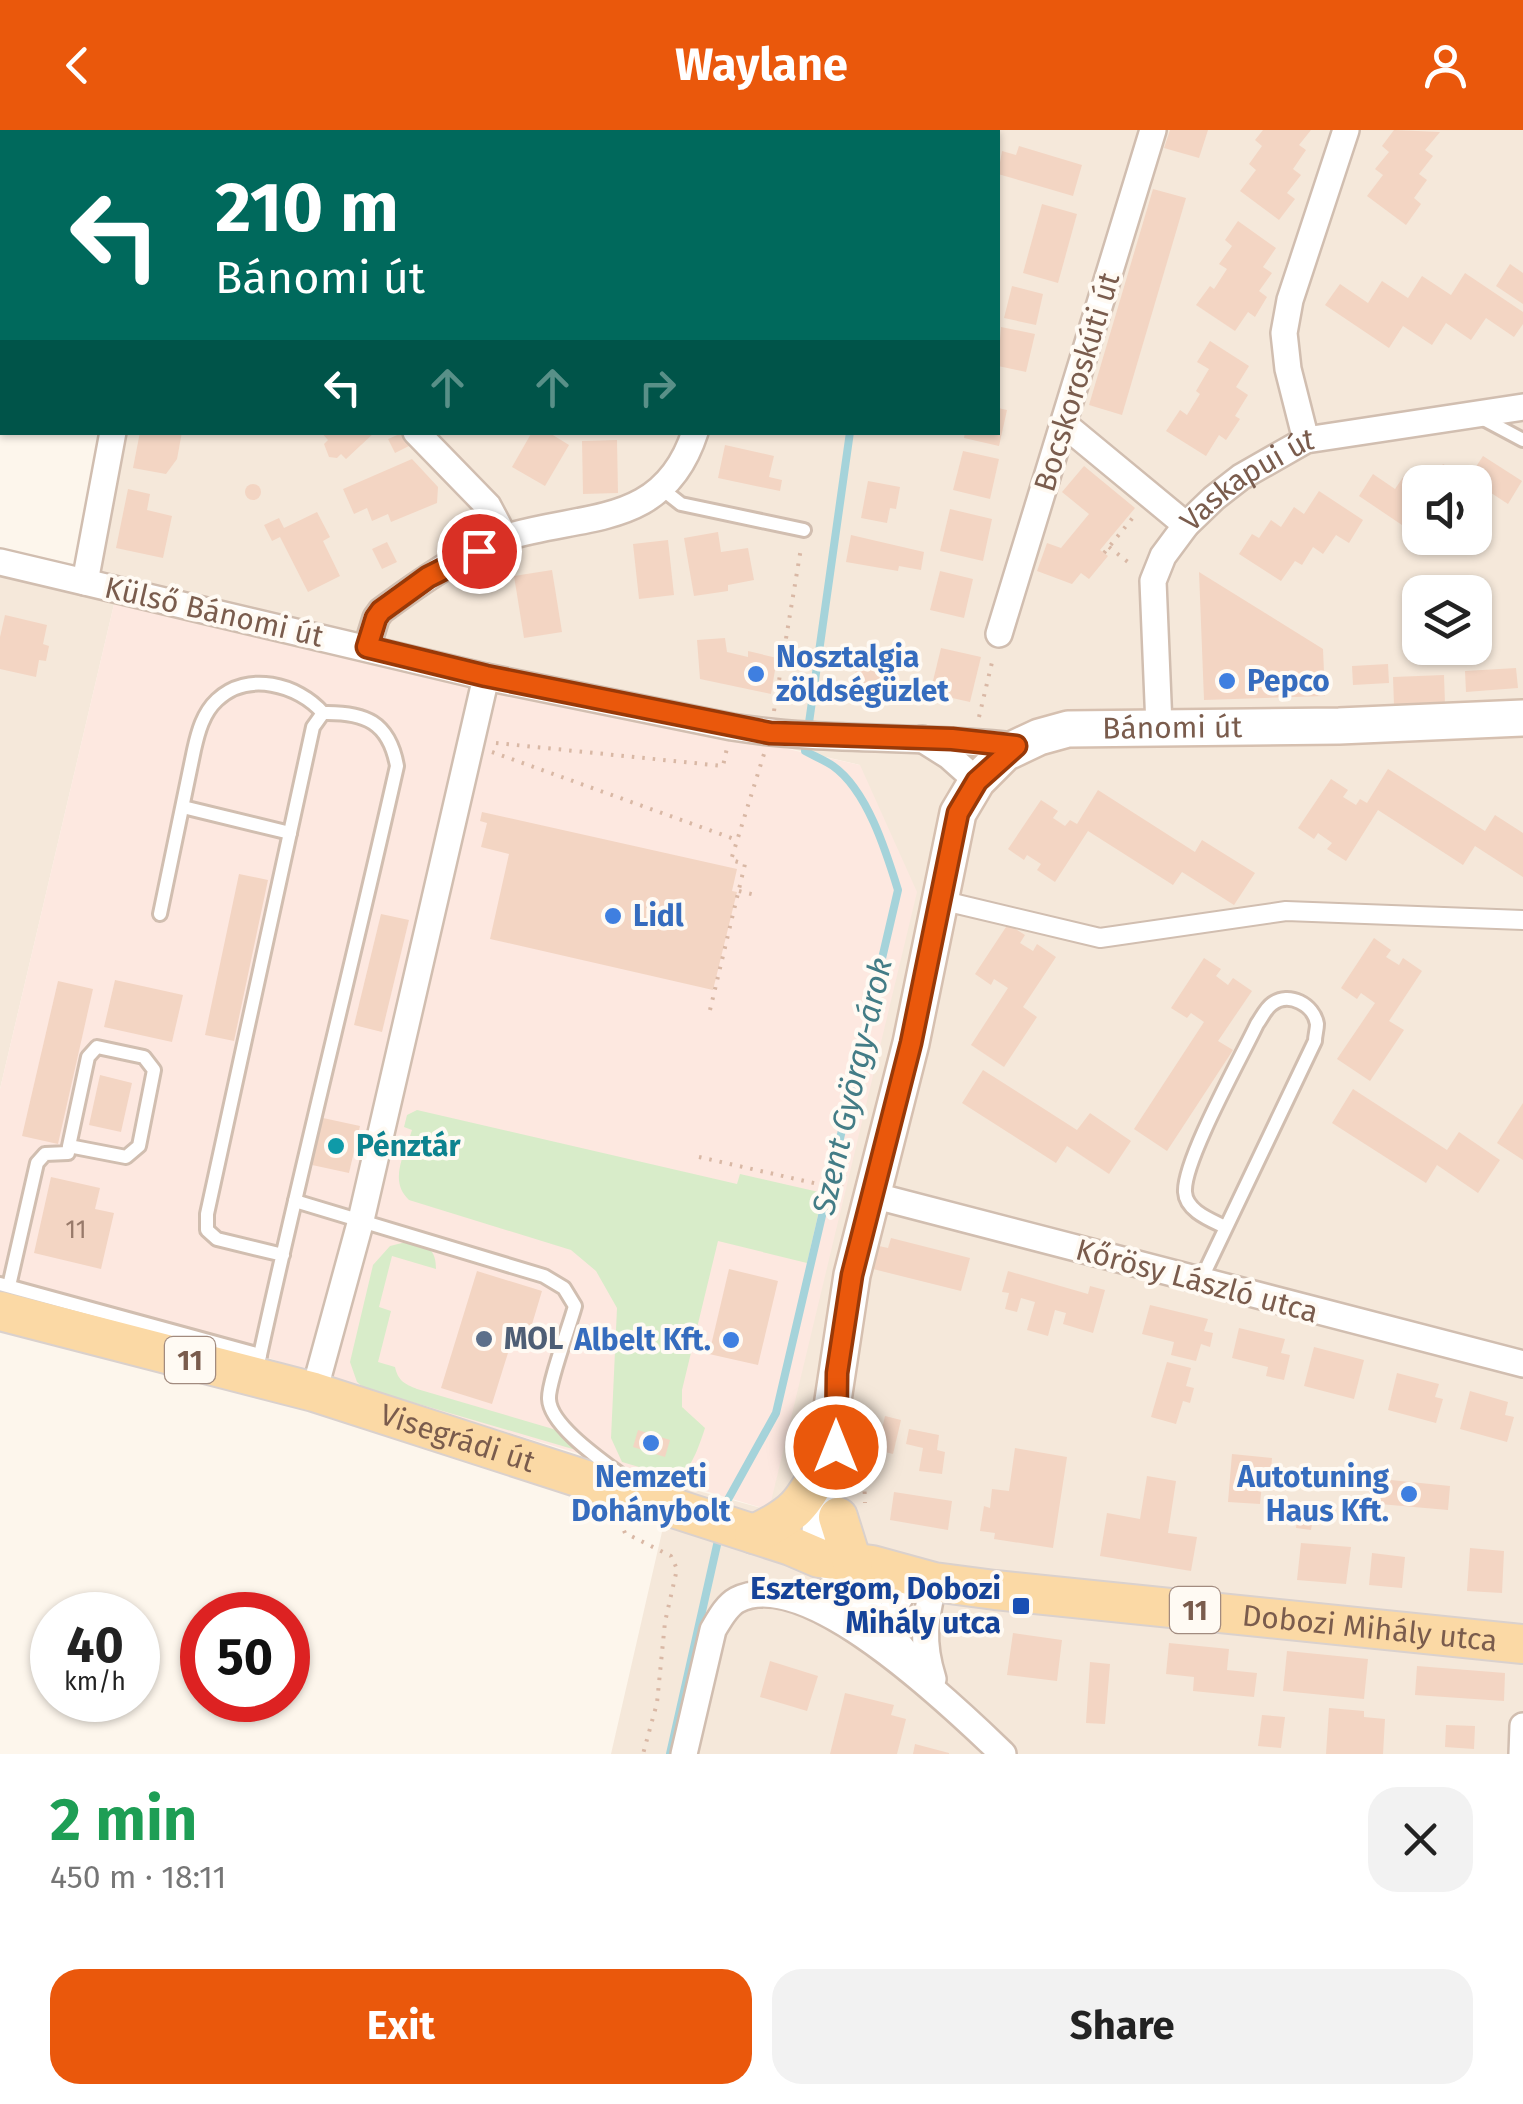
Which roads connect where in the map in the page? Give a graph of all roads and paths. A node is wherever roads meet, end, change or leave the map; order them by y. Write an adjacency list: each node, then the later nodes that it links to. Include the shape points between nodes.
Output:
1 (1153, 130): 5 (street, Bocskoroskúti út)
2 (1346, 130): 9 (street, via 1284,333)
3 (1523, 407): 4 (street, Vaskapui út)
4 (1476, 414): 9 (street, Vaskapui út); 10 (lane)
5 (1065, 425): 12 (street); 21 (street, Bocskoroskúti út)
6 (112, 435): 19 (street)
7 (419, 435): 15 (street, via 488,506)
8 (694, 435): 11 (street)
9 (1306, 440): 13 (street, Vaskapui út, via 1241,477)
10 (1523, 440)
11 (662, 489): 14 (lane, via 681,504); 15 (street, via 608,517)
12 (1151, 496): 13 (street); 16 (path)
13 (1186, 526): 20 (street, Vaskapui út)
14 (804, 530): 28 (path)
15 (504, 538): 22 (street, via 428,577 381,611)
16 (1109, 547): 17 (path); 20 (path)
17 (1104, 553)
18 (0, 562): 19 (street, Külső Bánomi út)
19 (85, 582): 22 (street, Külső Bánomi út)
20 (1152, 582): 26 (street)
21 (999, 634): 30 (path)
22 (367, 647): 23 (street, Külső Bánomi út)
23 (486, 676): 27 (street); 46 (street)
24 (323, 713): 33 (lane, via 286,688 234,687 201,723); 34 (lane, via 313,727); 45 (lane, via 351,712 379,726 394,745 398,766)
25 (1523, 718): 26 (main road, Bánomi út)
26 (1159, 726): 31 (main road, Bánomi út, via 1068,729)
27 (732, 727): 28 (street); 35 (path, via 723,766 490,742 488,750)
28 (780, 734): 29 (street, Bánomi út); 35 (path)
29 (922, 738): 30 (street, Bánomi út); 32 (street)
30 (973, 741): 31 (street, Bánomi út)
31 (1016, 746): 32 (main road)
32 (977, 781): 38 (main road, via 958,813)
33 (183, 807): 34 (lane); 39 (lane)
34 (290, 833): 48 (lane, via 207,1214 207,1230 217,1240)
35 (737, 840): 36 (path, via 731,860 744,864)
36 (739, 890): 37 (path); 41 (path)
37 (759, 896)
38 (939, 896): 40 (street, via 1100,938 1286,911); 44 (main road, via 911,1043)
39 (160, 914)
40 (1523, 920)
41 (710, 1010)
42 (69, 1146): 42 (lane, via 88,1057 98,1046 144,1057 154,1070 139,1146 126,1157); 50 (lane, via 68,1154 45,1154 38,1163)
43 (699, 1157): 44 (path)
44 (856, 1192): 49 (street, Kőrösy László utca); 53 (main road)
45 (295, 1201): 46 (lane); 48 (lane)
46 (361, 1220): 54 (street); 58 (lane, via 544,1276 564,1288 575,1306 549,1399 580,1442)
47 (1225, 1227): 47 (lane, via 1314,1041 1317,1023 1296,1000 1270,1004 1196,1152 1185,1192 1190,1205); 49 (lane)
48 (283, 1255): 52 (lane)
49 (1200, 1282): 51 (street, Kőrösy László utca)
50 (3, 1294): 52 (main road, Visegrádi út / 11)
51 (1523, 1364)
52 (257, 1365): 54 (main road, Visegrádi út / 11)
53 (837, 1373): 56 (main road); 59 (main road)
54 (314, 1392): 58 (main road, Visegrádi út / 11)
55 (862, 1413): 57 (path)
56 (823, 1466): 60 (main road, via 803,1502 776,1524); 61 (main road)
57 (862, 1470)
58 (642, 1498): 60 (main road, Dobozi Mihály utca / 11); 67 (path, via 621,1528 671,1556 677,1569 657,1703)
59 (838, 1516): 61 (main road)
60 (734, 1527): 61 (main road, Dobozi Mihály utca / 11)
61 (836, 1561): 62 (main road, Dobozi Mihály utca / 11); 63 (street)
62 (928, 1580): 63 (street, via 904,1592 892,1610); 64 (main road, Dobozi Mihály utca / 11); 65 (street, via 924,1651)
63 (897, 1643): 65 (street)
64 (1523, 1644)
65 (938, 1693): 68 (street, via 838,1619 808,1605 763,1594 738,1600 713,1630); 69 (street)
66 (1523, 1726): 70 (street)
67 (642, 1754)
68 (684, 1754)
69 (1003, 1754)
70 (1522, 1754)

